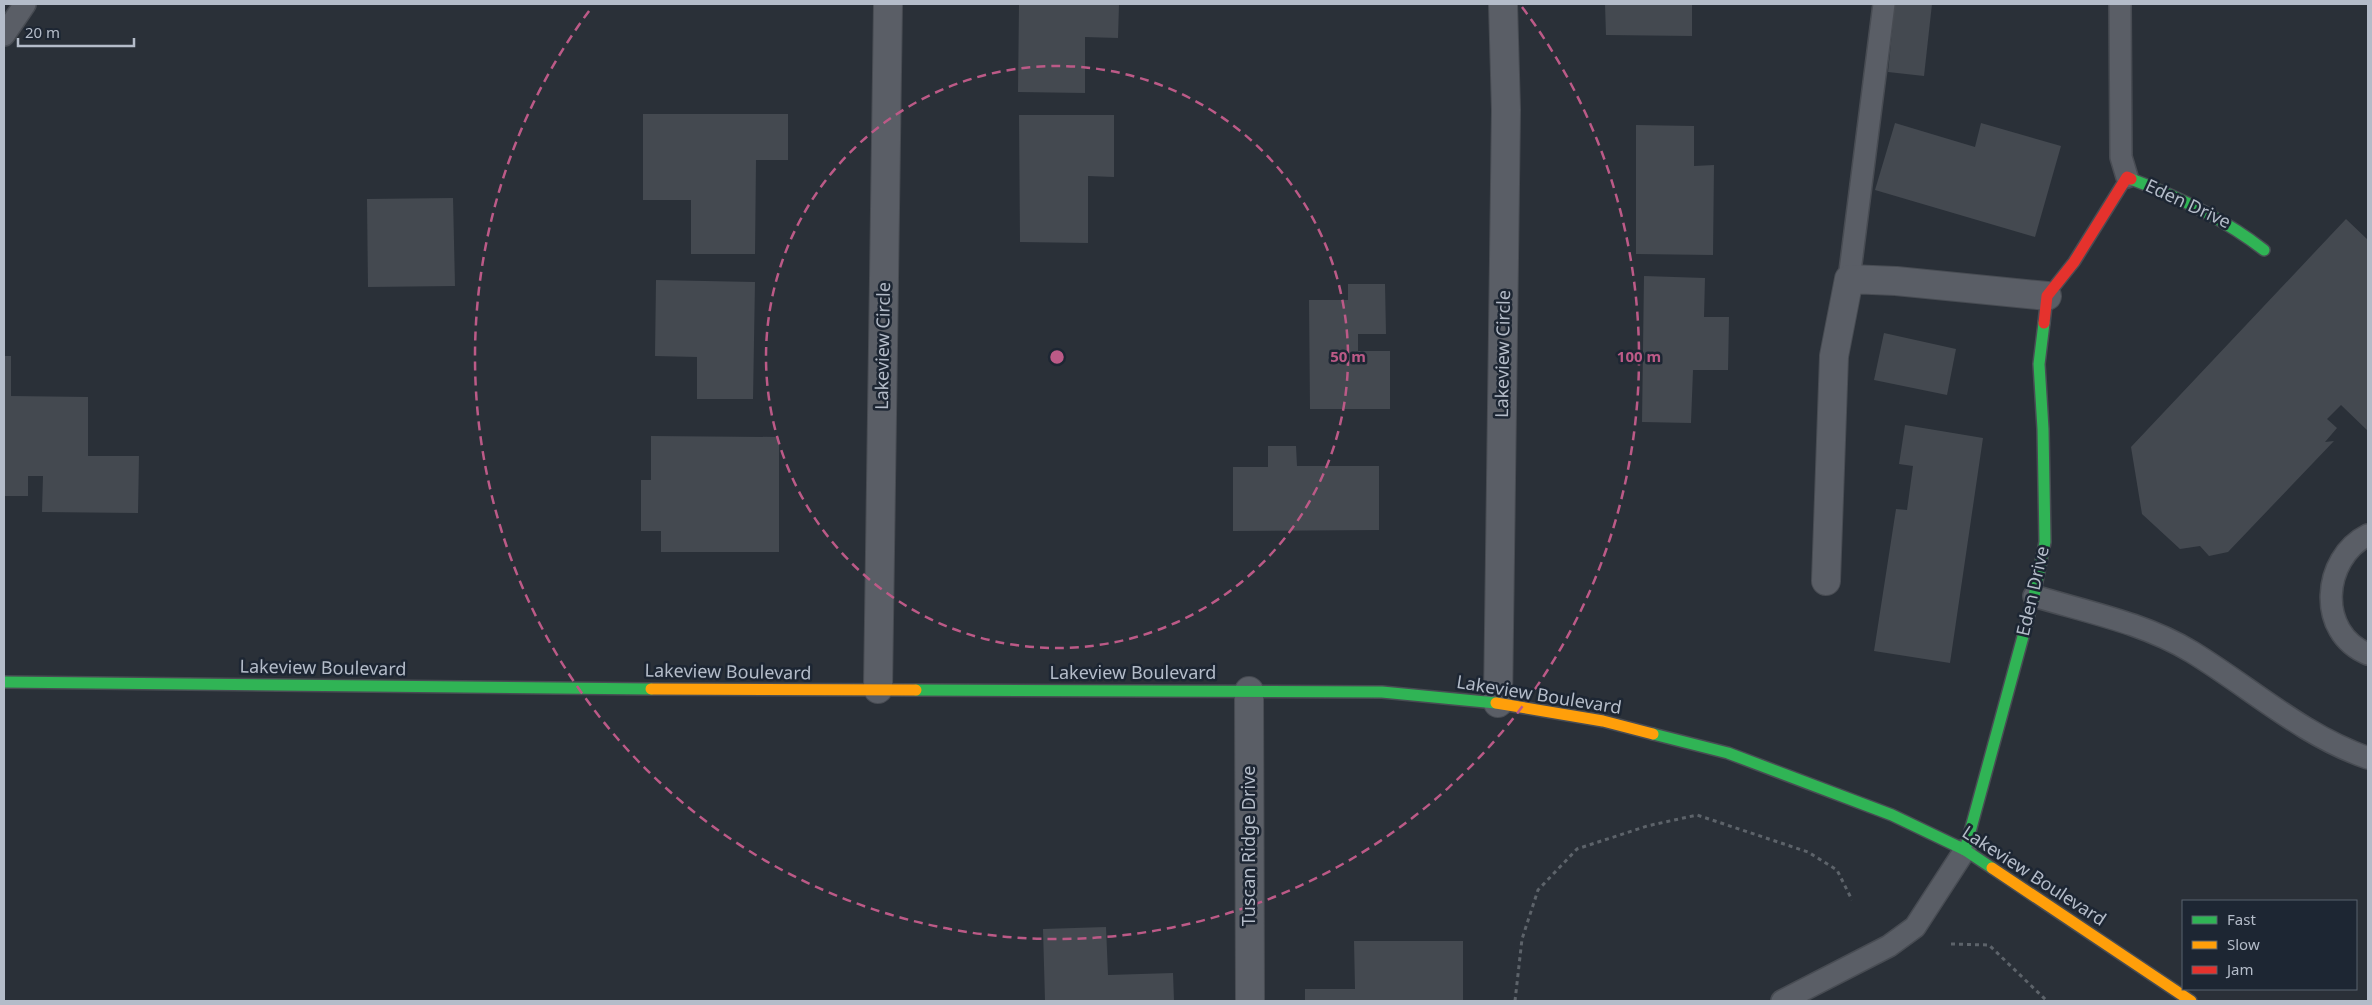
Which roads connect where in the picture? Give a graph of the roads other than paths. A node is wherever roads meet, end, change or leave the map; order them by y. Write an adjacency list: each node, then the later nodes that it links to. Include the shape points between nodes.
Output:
1 (25, 4): 6 (lane)
2 (888, 4): 16 (street, Lakeview Circle)
3 (1503, 4): 18 (street, Lakeview Circle, via 1506,110)
4 (1884, 4): 9 (lane)
5 (2120, 4): 7 (lane, via 2121,157)
6 (4, 35)
7 (2127, 177): 8 (street, Eden Drive, via 2183,198 2235,226); 10 (street, Eden Drive, via 2074,262)
8 (2264, 250)
9 (1849, 279): 10 (street); 12 (street, via 1834,356)
10 (2048, 296): 13 (street, Eden Drive, via 2039,364 2045,542)
11 (2368, 534): 14 (lane, via 2357,540 2342,557 2333,577 2330,598 2335,620 2347,638)
12 (1826, 581)
13 (2034, 596): 19 (lane, via 2147,630 2192,652 2289,719); 20 (street, Eden Drive)
14 (2368, 654)
15 (4, 682): 16 (street, Lakeview Boulevard)
16 (878, 689): 17 (street, Lakeview Boulevard)
17 (1249, 691): 18 (street, Lakeview Boulevard, via 1382,692); 21 (street, Tuscan Ridge Drive)
18 (1498, 703): 20 (street, Lakeview Boulevard, via 1603,721 1728,752 1892,815)
19 (2368, 758)
20 (1965, 850): 22 (lane, via 1915,927 1889,946); 23 (street, Lakeview Boulevard)
21 (1250, 1001)
22 (1782, 1001)
23 (2190, 1001)

